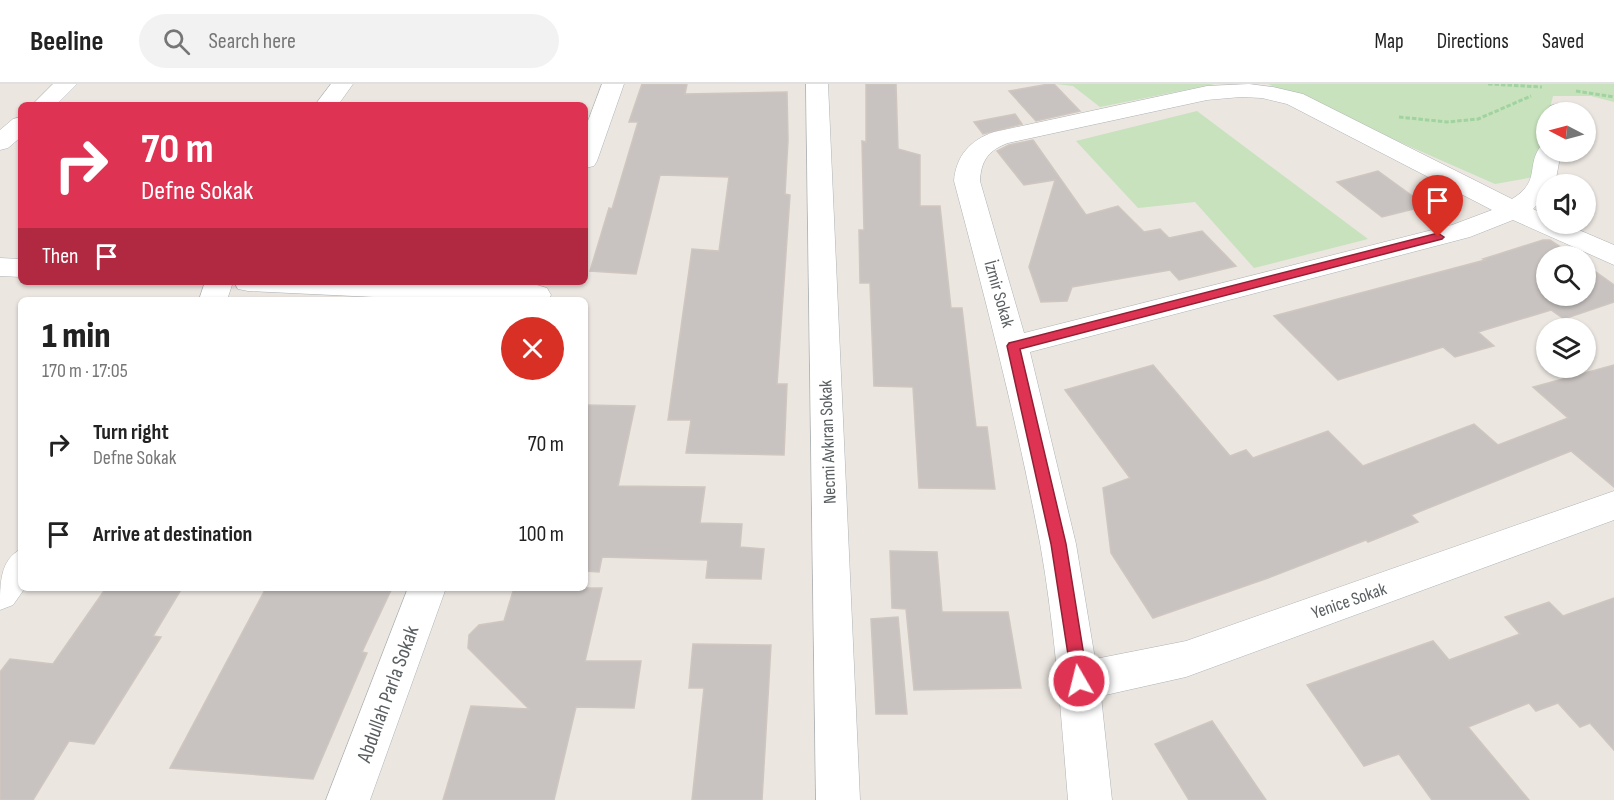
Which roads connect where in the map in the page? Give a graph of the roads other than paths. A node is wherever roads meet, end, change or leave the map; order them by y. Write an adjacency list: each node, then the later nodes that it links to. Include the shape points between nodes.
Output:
1 (66, 84): 5 (street)
2 (342, 84): 6 (street)
3 (613, 84): 9 (street)
4 (817, 84): 24 (street, Necmi Avkıran Sokak)
5 (46, 102)
6 (328, 102)
7 (18, 127): 8 (street)
8 (0, 142)
9 (588, 153)
10 (1547, 162): 11 (street, via 1543,183 1532,198)
11 (1513, 210): 12 (street, İzmir Sokak); 17 (street, via 1461,231); 17 (street, İzmir Sokak, via 1280,94 1251,90 1207,93 1002,137 976,150 967,181)
12 (1614, 256)
13 (0, 267): 14 (street)
14 (18, 268)
15 (335, 285): 16 (street)
16 (538, 292)
17 (1014, 346): 22 (street, İzmir Sokak, via 1058,544)
18 (1614, 506): 22 (street, Yenice Sokak, via 1186,659)
19 (18, 569): 21 (street)
20 (426, 591): 23 (street, Abdullah Parla Sokak)
21 (0, 593)
22 (1079, 681): 25 (street, İzmir Sokak)
23 (348, 800)
24 (838, 800)
25 (1090, 800)

